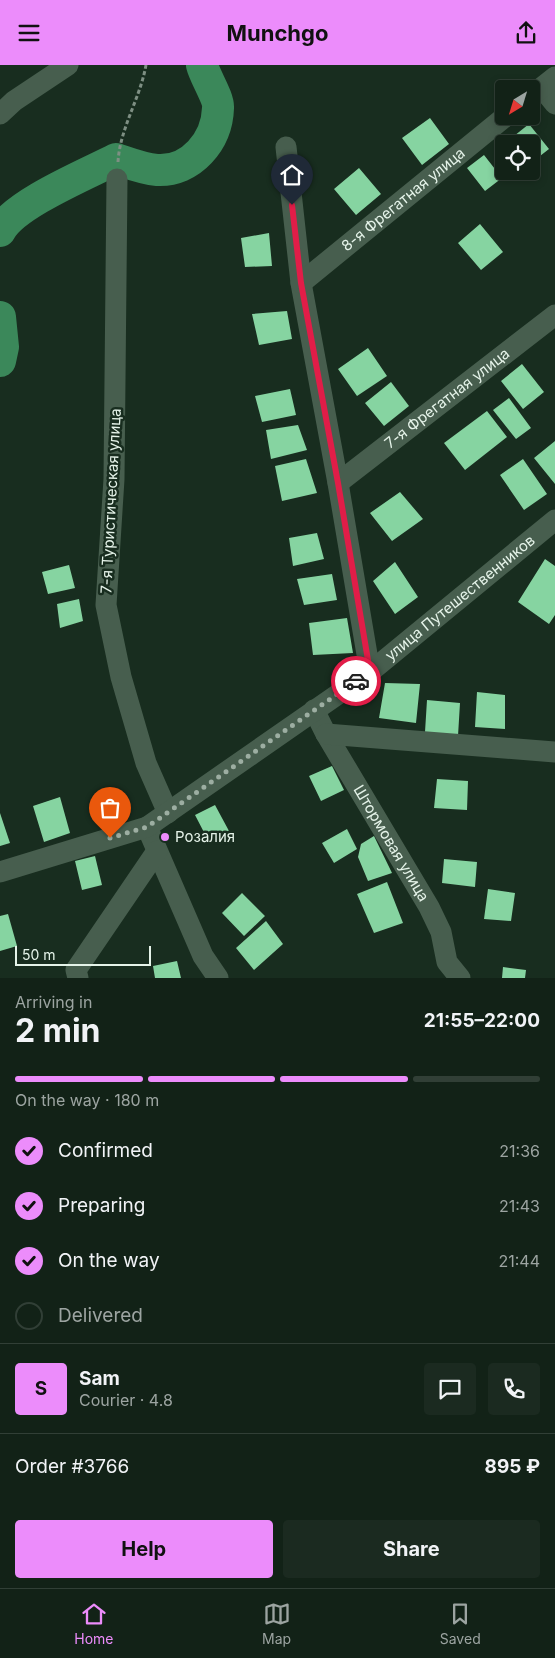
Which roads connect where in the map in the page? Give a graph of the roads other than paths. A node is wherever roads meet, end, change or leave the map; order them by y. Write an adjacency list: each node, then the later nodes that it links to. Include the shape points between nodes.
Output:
1 (68, 65): 4 (street)
2 (543, 87): 3 (street)
3 (555, 104)
4 (0, 114)
5 (495, 125): 8 (street, 8-я Фрегатная улица)
6 (286, 147): 8 (street)
7 (117, 179): 16 (street, 7-я Туристическая улица, via 114,479 106,605 146,763)
8 (301, 283): 10 (street)
9 (555, 315): 10 (street, 7-я Фрегатная улица)
10 (338, 483): 12 (street)
11 (555, 520): 12 (street, улица Путешественников)
12 (370, 672): 13 (street, улица Путешественников)
13 (314, 710): 14 (street, Штормовая улица); 16 (street, улица Путешественников)
14 (326, 734): 15 (street); 24 (street, Штормовая улица, via 429,907 441,932 447,962)
15 (555, 752)
16 (168, 813): 17 (street, улица Путешественников)
17 (147, 827): 18 (street); 19 (street, улица Путешественников)
18 (157, 851): 20 (street); 21 (street)
19 (0, 872)
20 (203, 956): 22 (street); 23 (street)
21 (77, 974)
22 (206, 978)
23 (218, 978)
24 (460, 978)

